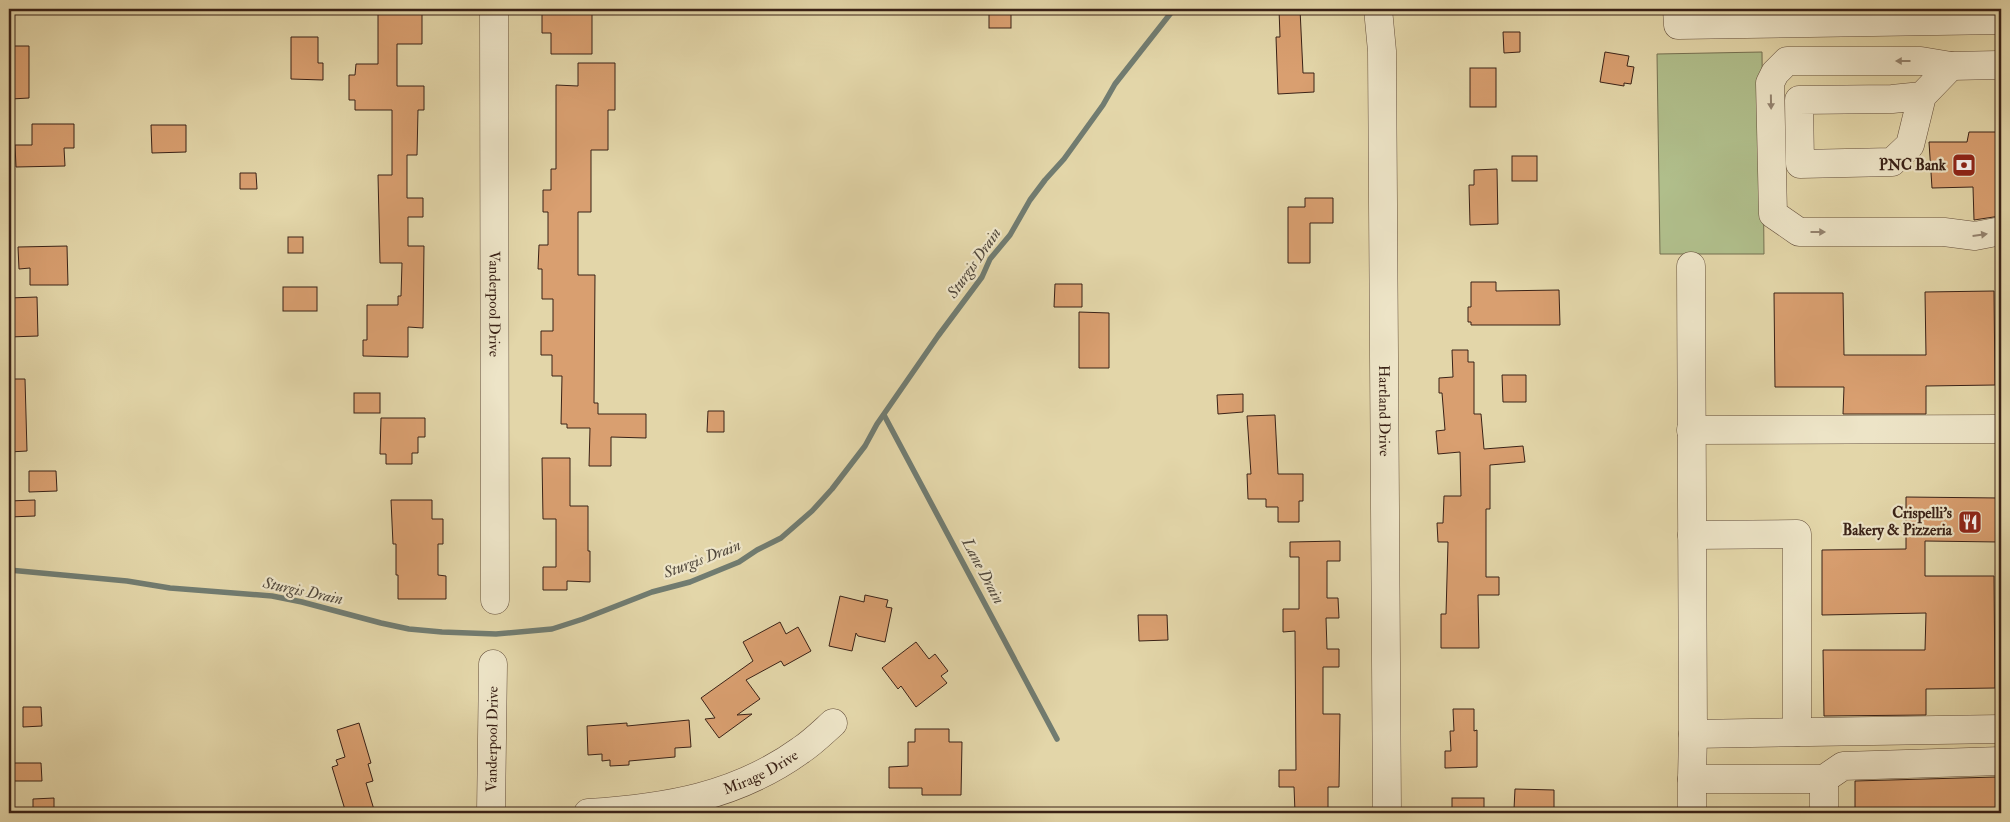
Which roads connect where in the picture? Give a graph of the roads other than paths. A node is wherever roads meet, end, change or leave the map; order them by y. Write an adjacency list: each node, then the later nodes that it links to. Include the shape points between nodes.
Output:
1 (494, 9): 15 (street, Vanderpool Drive)
2 (1378, 9): 26 (street, Hartland Drive, via 1382,51)
3 (1677, 9): 4 (street, via 1678,25)
4 (1835, 15): 5 (street)
5 (1874, 16): 6 (street)
6 (1984, 17)
7 (1951, 66): 8 (street); 9 (street); 10 (street, one-way to 10, via 1921,61 1787,61 1770,83 1773,214 1799,232 1944,232 1974,236)
8 (2001, 67)
9 (1922, 96): 9 (street, via 1799,100 1800,164 1892,162 1910,145)
10 (2001, 231)
11 (1690, 266): 13 (street)
12 (2001, 429): 13 (street)
13 (1691, 430): 14 (street)
14 (1692, 535): 19 (street, via 1797,534); 20 (street)
15 (495, 600)
16 (493, 664): 24 (street, Vanderpool Drive)
17 (833, 723): 25 (street, Mirage Drive, via 801,750 755,778 722,791 664,806)
18 (2001, 729): 19 (street)
19 (1797, 732): 20 (street)
20 (1693, 734): 22 (street)
21 (2001, 761): 23 (street, via 1844,766)
22 (1692, 779): 23 (street); 27 (street)
23 (1824, 779): 28 (street)
24 (491, 813)
25 (588, 813)
26 (1387, 813)
27 (1692, 813)
28 (1824, 813)

